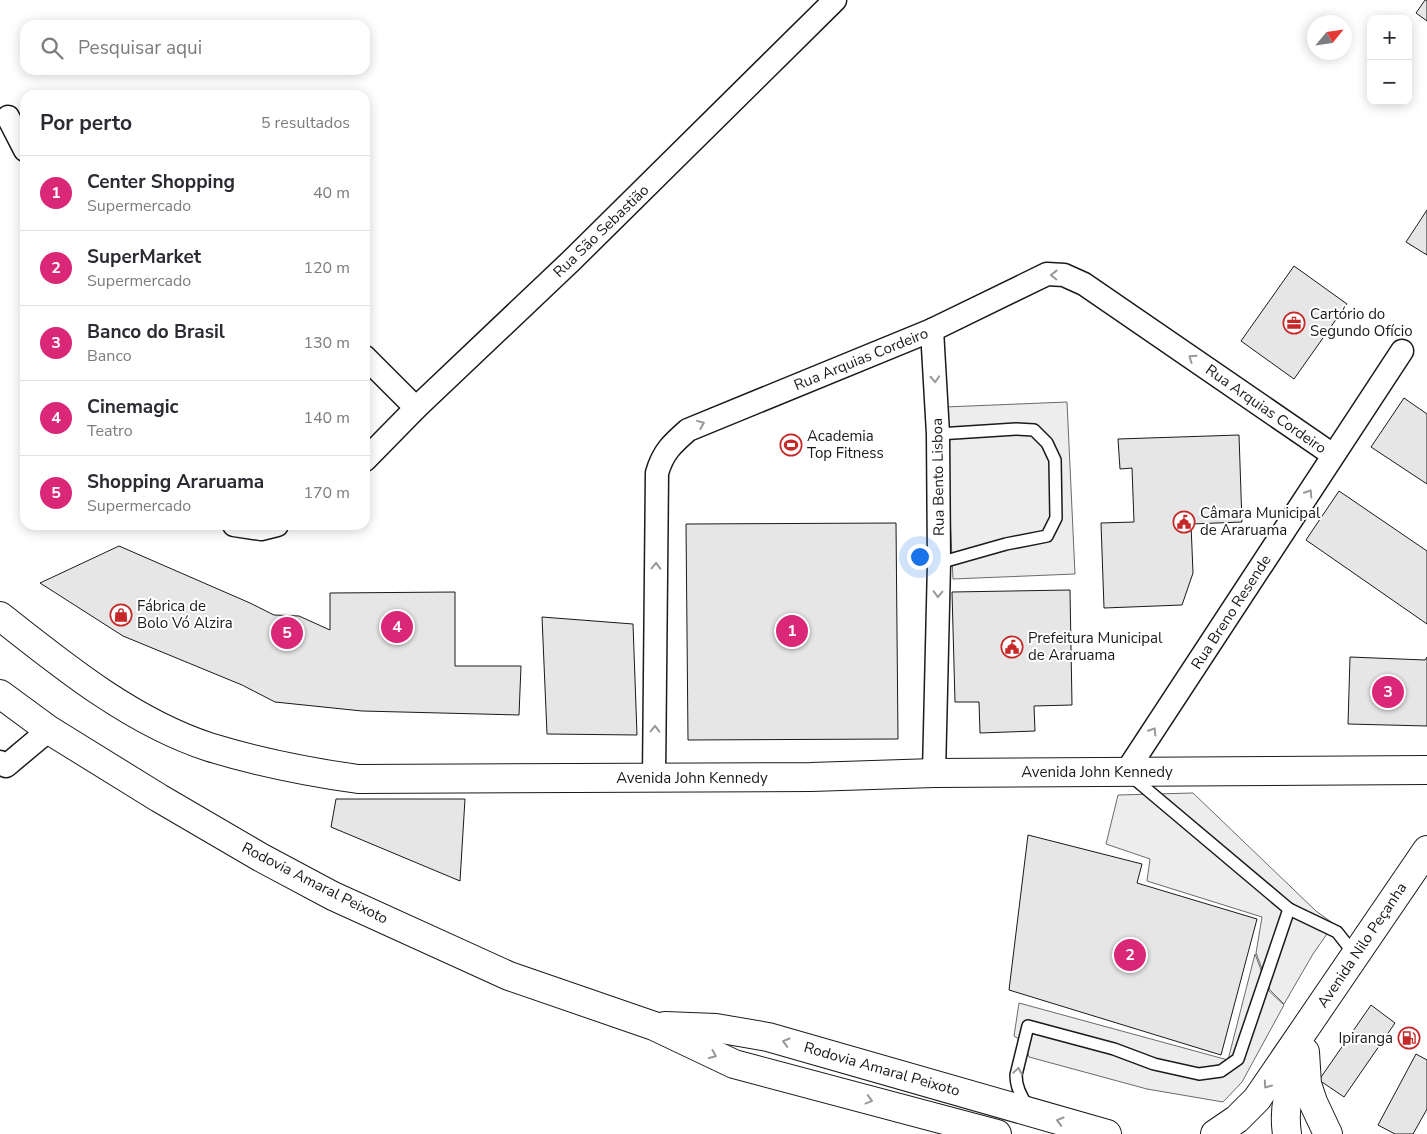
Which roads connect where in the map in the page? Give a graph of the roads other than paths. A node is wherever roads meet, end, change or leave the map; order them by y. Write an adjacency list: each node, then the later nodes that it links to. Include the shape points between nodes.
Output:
1 (835, 0): 7 (street, Rua São Sebastião, via 571,261)
2 (11, 119): 3 (street)
3 (20, 139)
4 (932, 330): 8 (street, Rua Bento Lisboa, one-way to 8); 10 (street, Rua Arquias Cordeiro, one-way to 4, via 1084,284 1064,275 1047,274); 19 (street, Rua Arquias Cordeiro, one-way to 4, via 657,473 661,458 688,430)
5 (1402, 351): 10 (street, Rua Breno Resende)
6 (370, 362): 7 (street)
7 (416, 408): 9 (street, Rua São Sebastião)
8 (938, 434): 11 (street, Rua Bento Lisboa); 11 (lane, via 1034,430 1047,443 1055,460 1056,518 1047,536)
9 (370, 455)
10 (1333, 455): 17 (street, Rua Breno Resende, one-way to 10)
11 (939, 563): 18 (street, Rua Bento Lisboa, one-way to 18)
12 (0, 616): 19 (main road, Avenida John Kennedy, via 52,658 159,725 208,746 265,762 358,779)
13 (0, 694): 14 (main road, Rodovia Amaral Peixoto)
14 (49, 730): 15 (street); 24 (main road, Rodovia Amaral Peixoto, via 243,847 333,896 509,976)
15 (2, 768)
16 (1427, 770): 17 (main road, Avenida John Kennedy)
17 (1126, 772): 18 (main road, Avenida John Kennedy); 21 (lane)
18 (934, 773): 19 (main road, Avenida John Kennedy)
19 (654, 778)
20 (1427, 850): 22 (main road, Avenida Nilo Peçanha)
21 (1289, 910): 22 (lane, via 1337,932 1348,946); 26 (lane, one-way to 21, via 1024,1102 1016,1082 1028,1026 1114,1049 1154,1064 1199,1074 1221,1071 1238,1059)
22 (1350, 961): 23 (main road, Avenida Nilo Peçanha)
23 (1314, 1015): 25 (main road, Avenida Nilo Peçanha); 29 (main road, Avenida Nilo Peçanha, one-way to 29, via 1257,1099 1237,1119)
24 (654, 1026): 26 (main road, Rodovia Amaral Peixoto, one-way to 24, via 768,1037 716,1028); 27 (main road, Rodovia Amaral Peixoto, one-way to 27, via 734,1064)
25 (1304, 1048): 30 (main road, Avenida Nilo Peçanha, via 1286,1102); 31 (main road, via 1313,1102)
26 (1034, 1113): 28 (main road, Rodovia Amaral Peixoto, one-way to 26)
27 (997, 1134)
28 (1107, 1134)
29 (1215, 1134)
30 (1287, 1134)
31 (1328, 1134)

